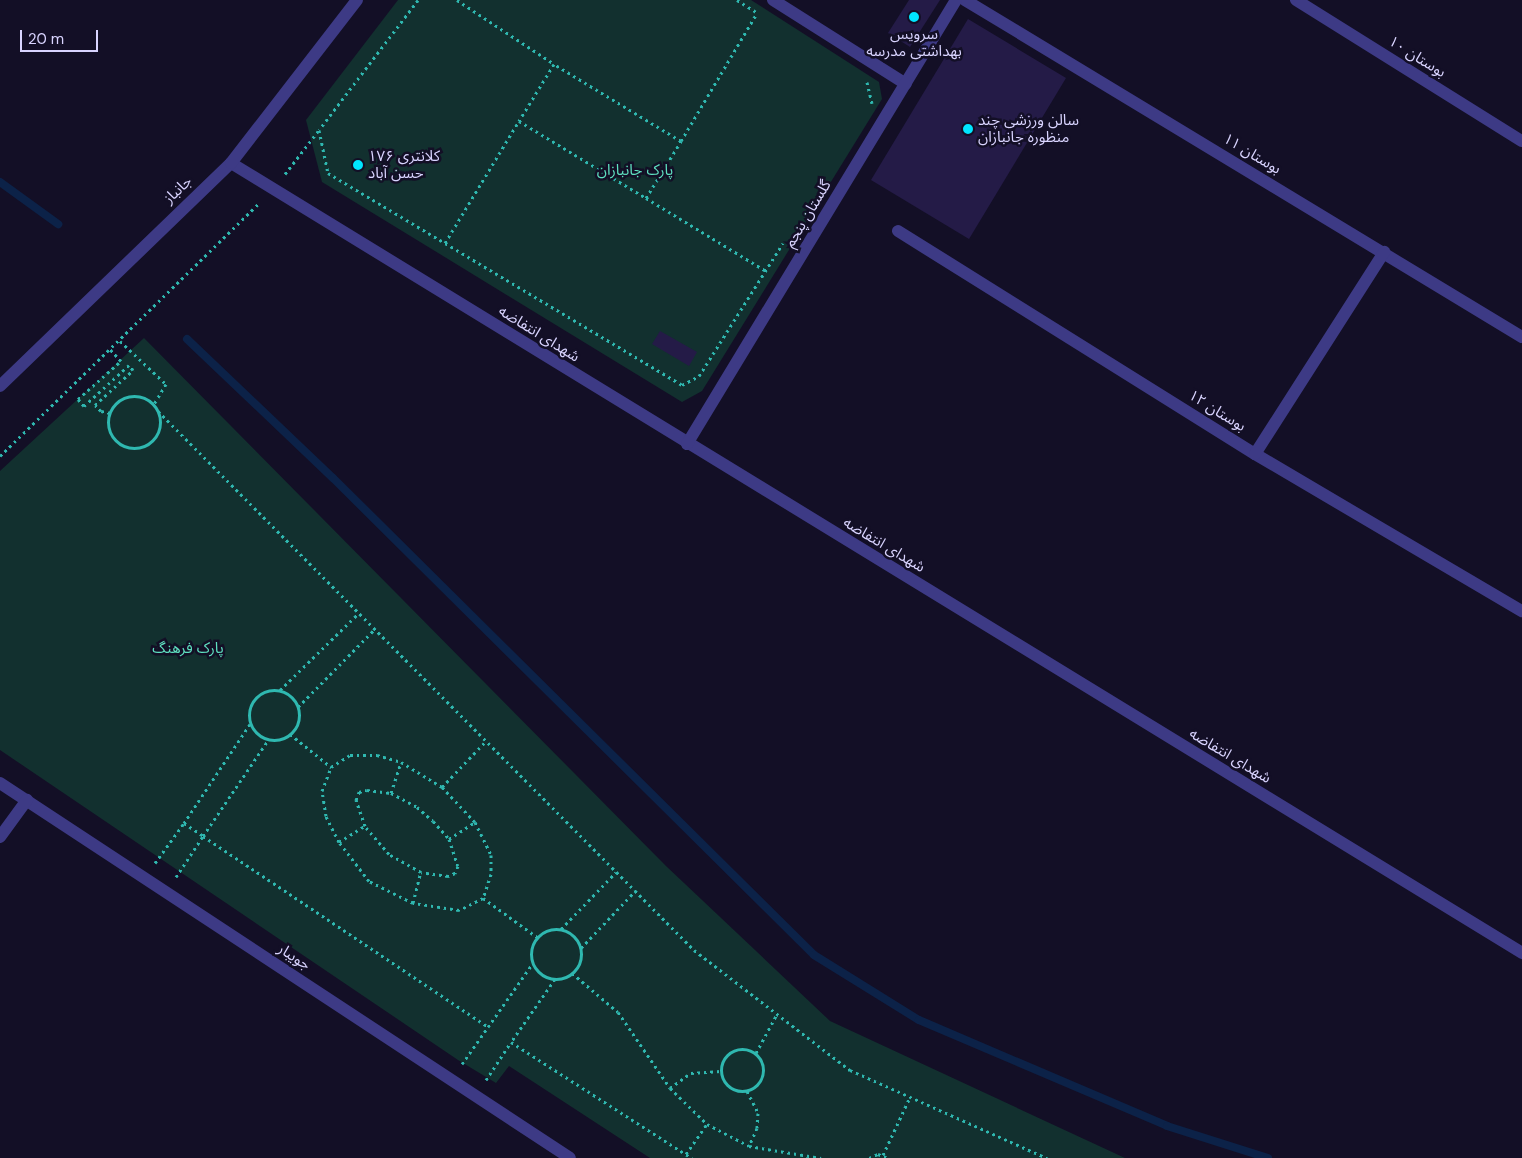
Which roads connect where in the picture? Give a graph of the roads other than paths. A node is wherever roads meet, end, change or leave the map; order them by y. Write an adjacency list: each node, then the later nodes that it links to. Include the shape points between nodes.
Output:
1 (357, 0): 8 (street, جانباز)
2 (773, 0): 6 (street)
3 (956, 0): 6 (street, گلستان پنجم)
4 (965, 0): 10 (street, بوستان ۱۱)
5 (1296, 0): 7 (street, بوستان ۱۰)
6 (906, 84): 13 (street, گلستان پنجم)
7 (1522, 141)
8 (231, 162): 12 (street, جانباز); 13 (street, شهدای انتفاضه)
9 (898, 231): 14 (street, بوستان ۱۲)
10 (1384, 252): 11 (street, بوستان ۱۱); 14 (street)
11 (1522, 337)
12 (0, 386)
13 (687, 444): 19 (street, شهدای انتفاضه)
14 (1255, 454): 15 (street, بوستان ۱۲)
15 (1522, 612)
16 (0, 783): 17 (street, جویبار)
17 (27, 800): 18 (street); 20 (street, جویبار)
18 (0, 837)
19 (1522, 953)
20 (570, 1158)

